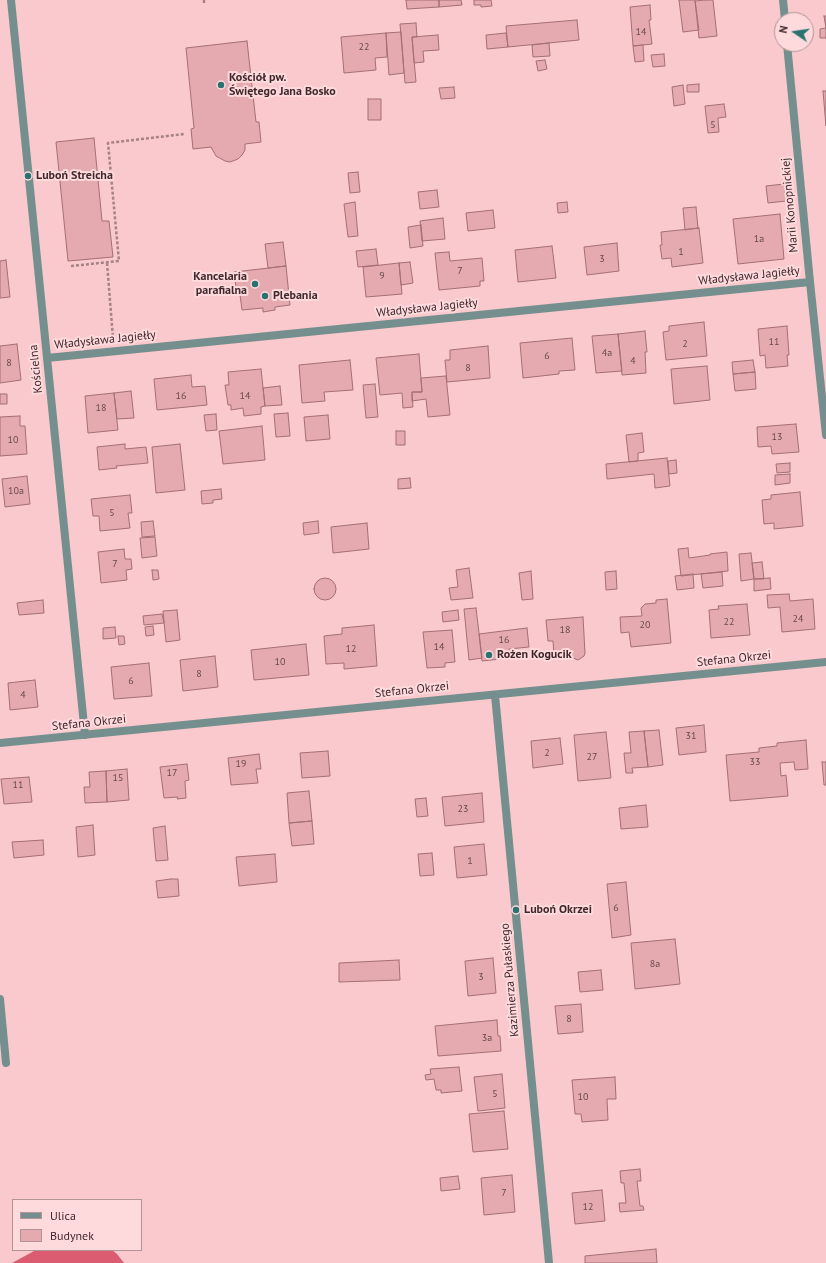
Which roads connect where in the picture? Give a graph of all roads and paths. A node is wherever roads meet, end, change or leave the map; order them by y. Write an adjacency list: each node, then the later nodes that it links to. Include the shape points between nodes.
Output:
1 (11, 0): 10 (street, Kościelna)
2 (783, 0): 3 (street)
3 (784, 12)
4 (788, 52): 8 (street, Marii Konopnickiej)
5 (184, 134): 6 (path, via 108,143 119,261)
6 (107, 263): 7 (path); 9 (path)
7 (71, 266)
8 (810, 282): 10 (street, Władysława Jagiełły); 11 (street, Marii Konopnickiej)
9 (113, 339)
10 (47, 358): 14 (street, Kościelna)
11 (826, 435)
12 (826, 662): 13 (street, Stefana Okrzei)
13 (495, 695): 14 (street, Stefana Okrzei); 18 (street, Kazimierza Pułaskiego)
14 (85, 735): 15 (street, Stefana Okrzei)
15 (0, 743)
16 (0, 999): 17 (street)
17 (6, 1063)
18 (549, 1263)

